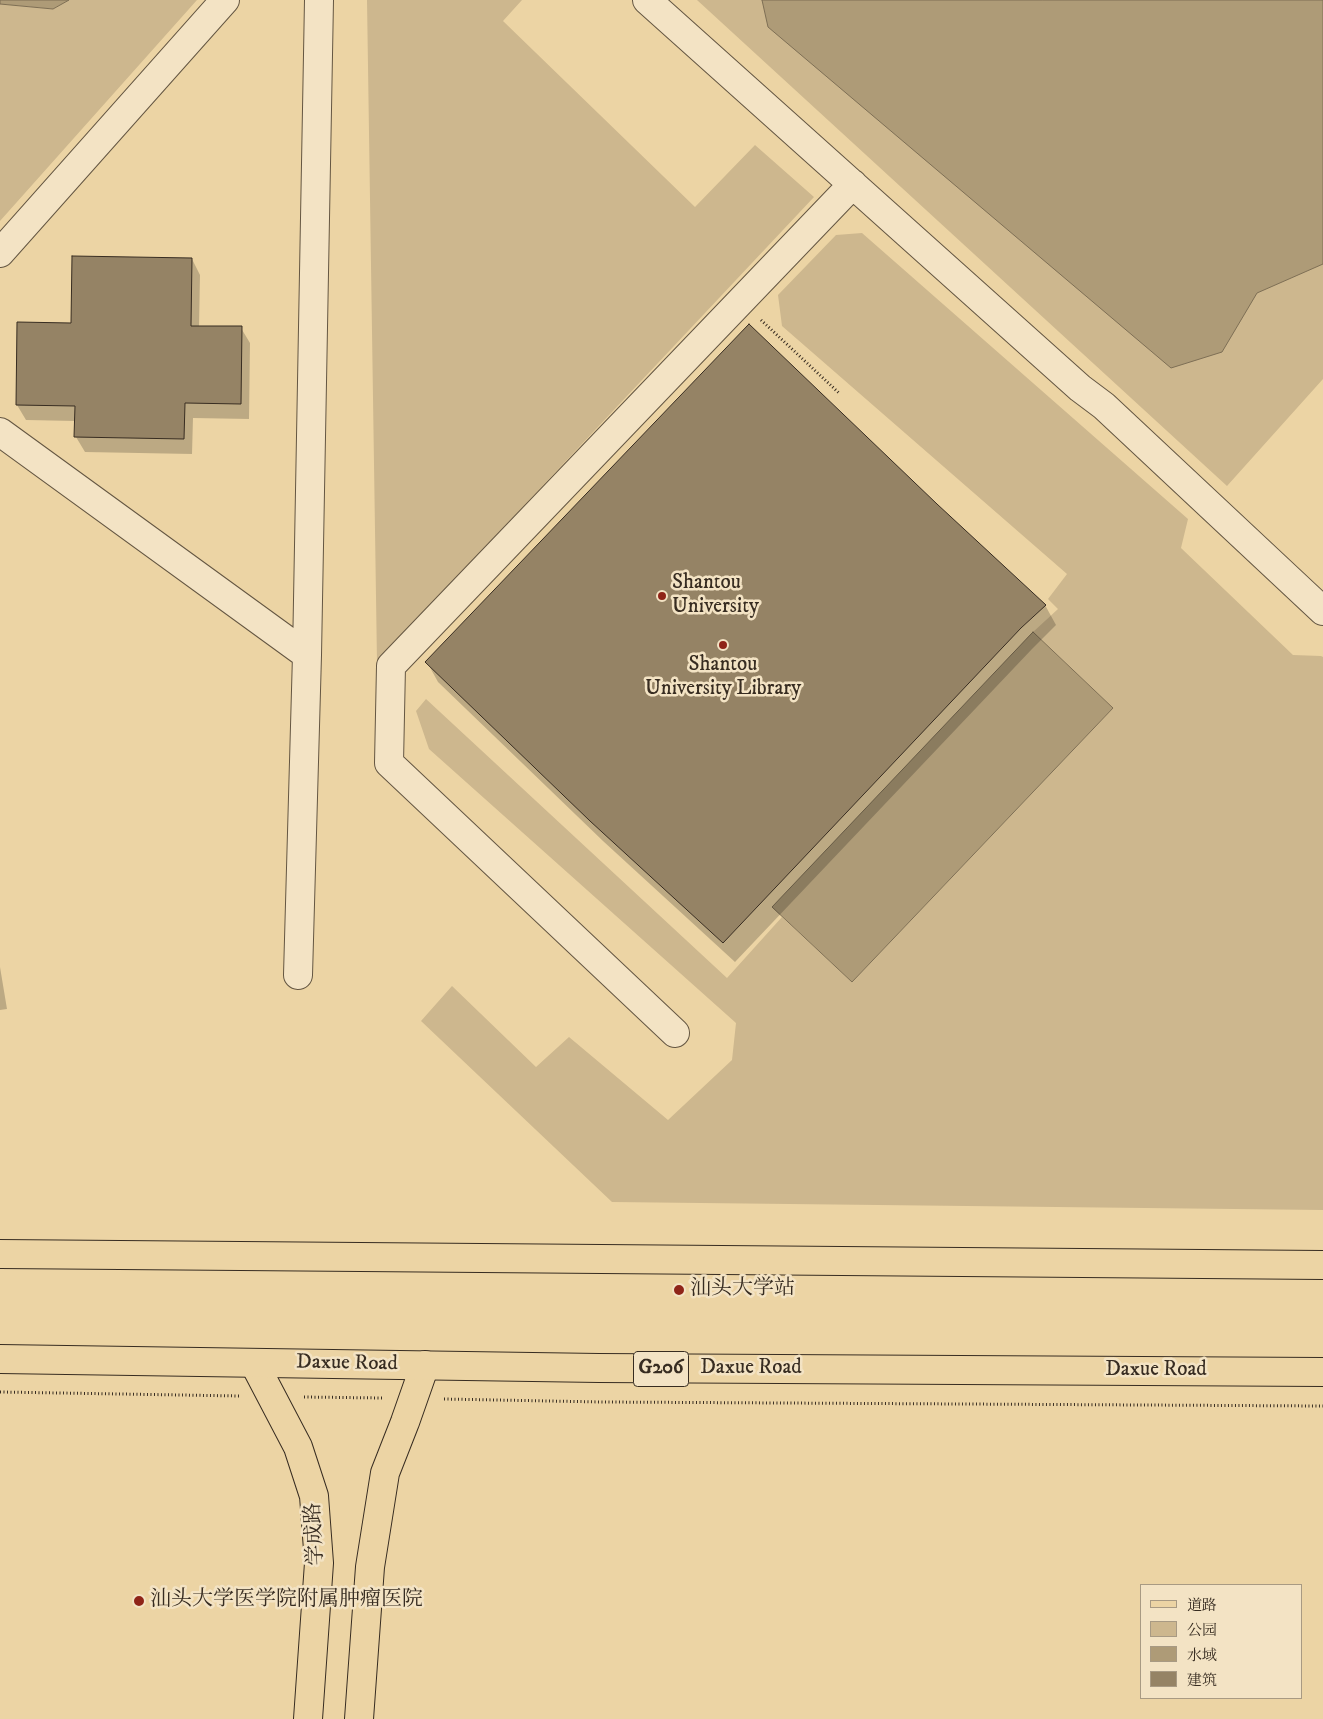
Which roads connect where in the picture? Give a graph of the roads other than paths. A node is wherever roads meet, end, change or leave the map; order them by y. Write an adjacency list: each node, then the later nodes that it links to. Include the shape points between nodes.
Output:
1 (225, 0): 5 (street)
2 (319, 0): 8 (street)
3 (647, 0): 4 (street)
4 (853, 184): 7 (street, via 1104,406); 10 (street, via 390,666 389,763)
5 (0, 253)
6 (0, 432): 8 (street)
7 (1323, 612)
8 (307, 656): 9 (street)
9 (298, 975)
10 (674, 1033)
11 (0, 1254): 12 (main road)
12 (1323, 1265)
13 (0, 1359): 14 (main road, Daxue Road / G206)
14 (254, 1363): 15 (main road, Daxue Road / G206); 17 (main road, 学成路, via 298,1447 314,1496 319,1564)
15 (425, 1366): 16 (main road, Daxue Road / G206); 18 (main road, via 385,1473 370,1567)
16 (1323, 1372)
17 (308, 1719)
18 (359, 1719)

